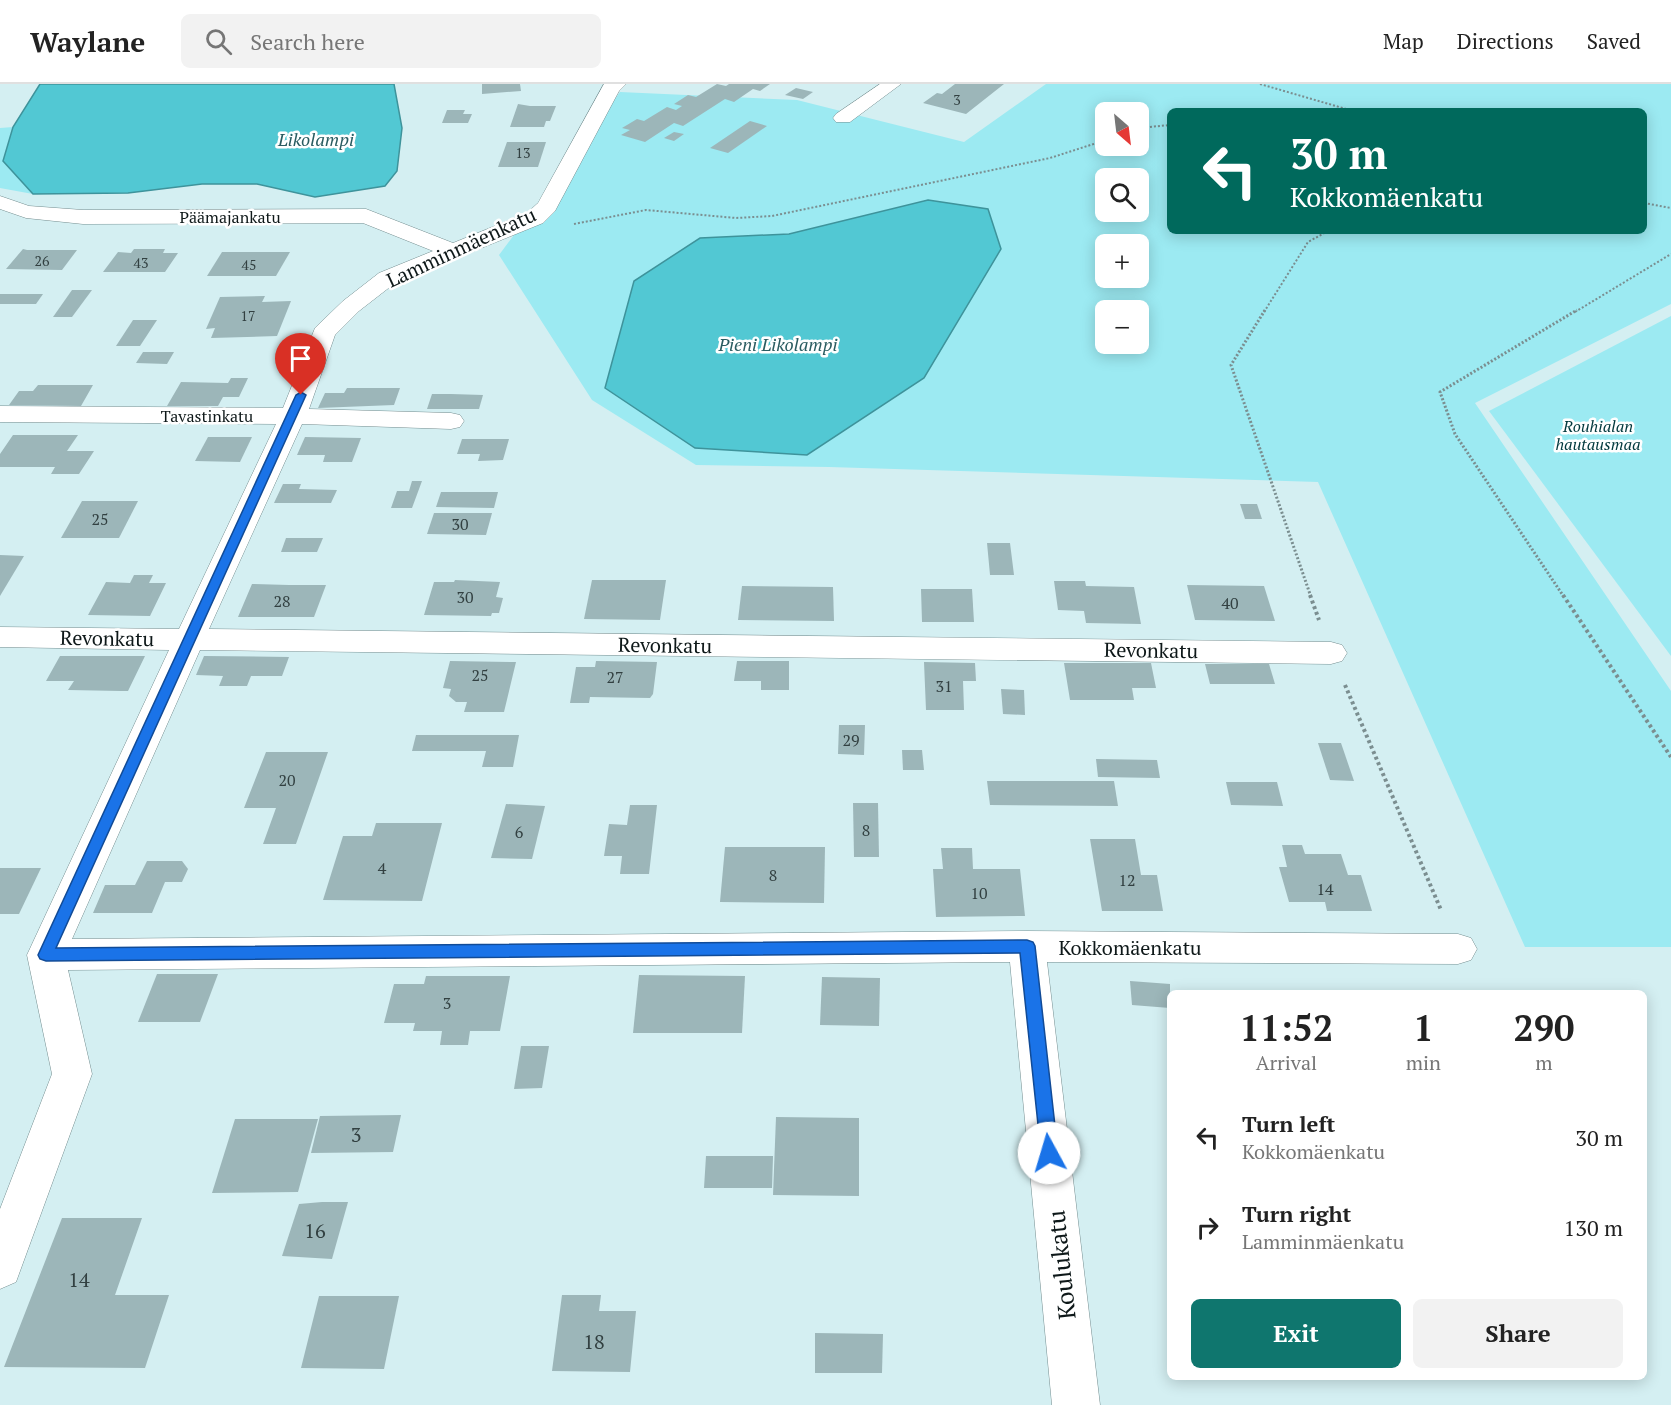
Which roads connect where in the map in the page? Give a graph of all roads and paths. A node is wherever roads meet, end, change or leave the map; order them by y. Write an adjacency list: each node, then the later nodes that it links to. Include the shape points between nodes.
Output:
1 (617, 84): 14 (street, Lamminmäenkatu, via 611,87 547,206 534,218)
2 (892, 84): 5 (street)
3 (1260, 84): 4 (path)
4 (1343, 108)
5 (843, 118)
6 (1167, 125): 7 (path)
7 (1149, 126)
8 (1095, 144): 12 (path, via 1050,158 772,216 736,218 646,210)
9 (0, 202): 14 (street, Päämajankatu, via 26,212 83,217 366,216)
10 (1647, 204): 11 (path)
11 (1671, 208)
12 (565, 226)
13 (1323, 234): 21 (path, via 1308,242 1231,365)
14 (455, 252): 17 (street, Lamminmäenkatu, via 387,279 324,333)
15 (1671, 254): 22 (path, via 1440,392 1455,434)
16 (0, 414): 17 (street, Tavastinkatu)
17 (293, 416): 18 (street, Tavastinkatu); 20 (street, Lamminmäenkatu)
18 (451, 421)
19 (0, 637): 20 (street, Revonkatu)
20 (189, 639): 21 (street, Revonkatu); 25 (street, Lamminmäenkatu)
21 (1330, 652): 24 (path)
22 (1671, 757)
23 (1027, 946): 24 (street, Kokkomäenkatu); 25 (street, Kokkomäenkatu); 27 (street, Koulukatu)
24 (1458, 950)
25 (46, 955): 26 (street, via 72,1074)
26 (0, 1267)
27 (1076, 1405)

